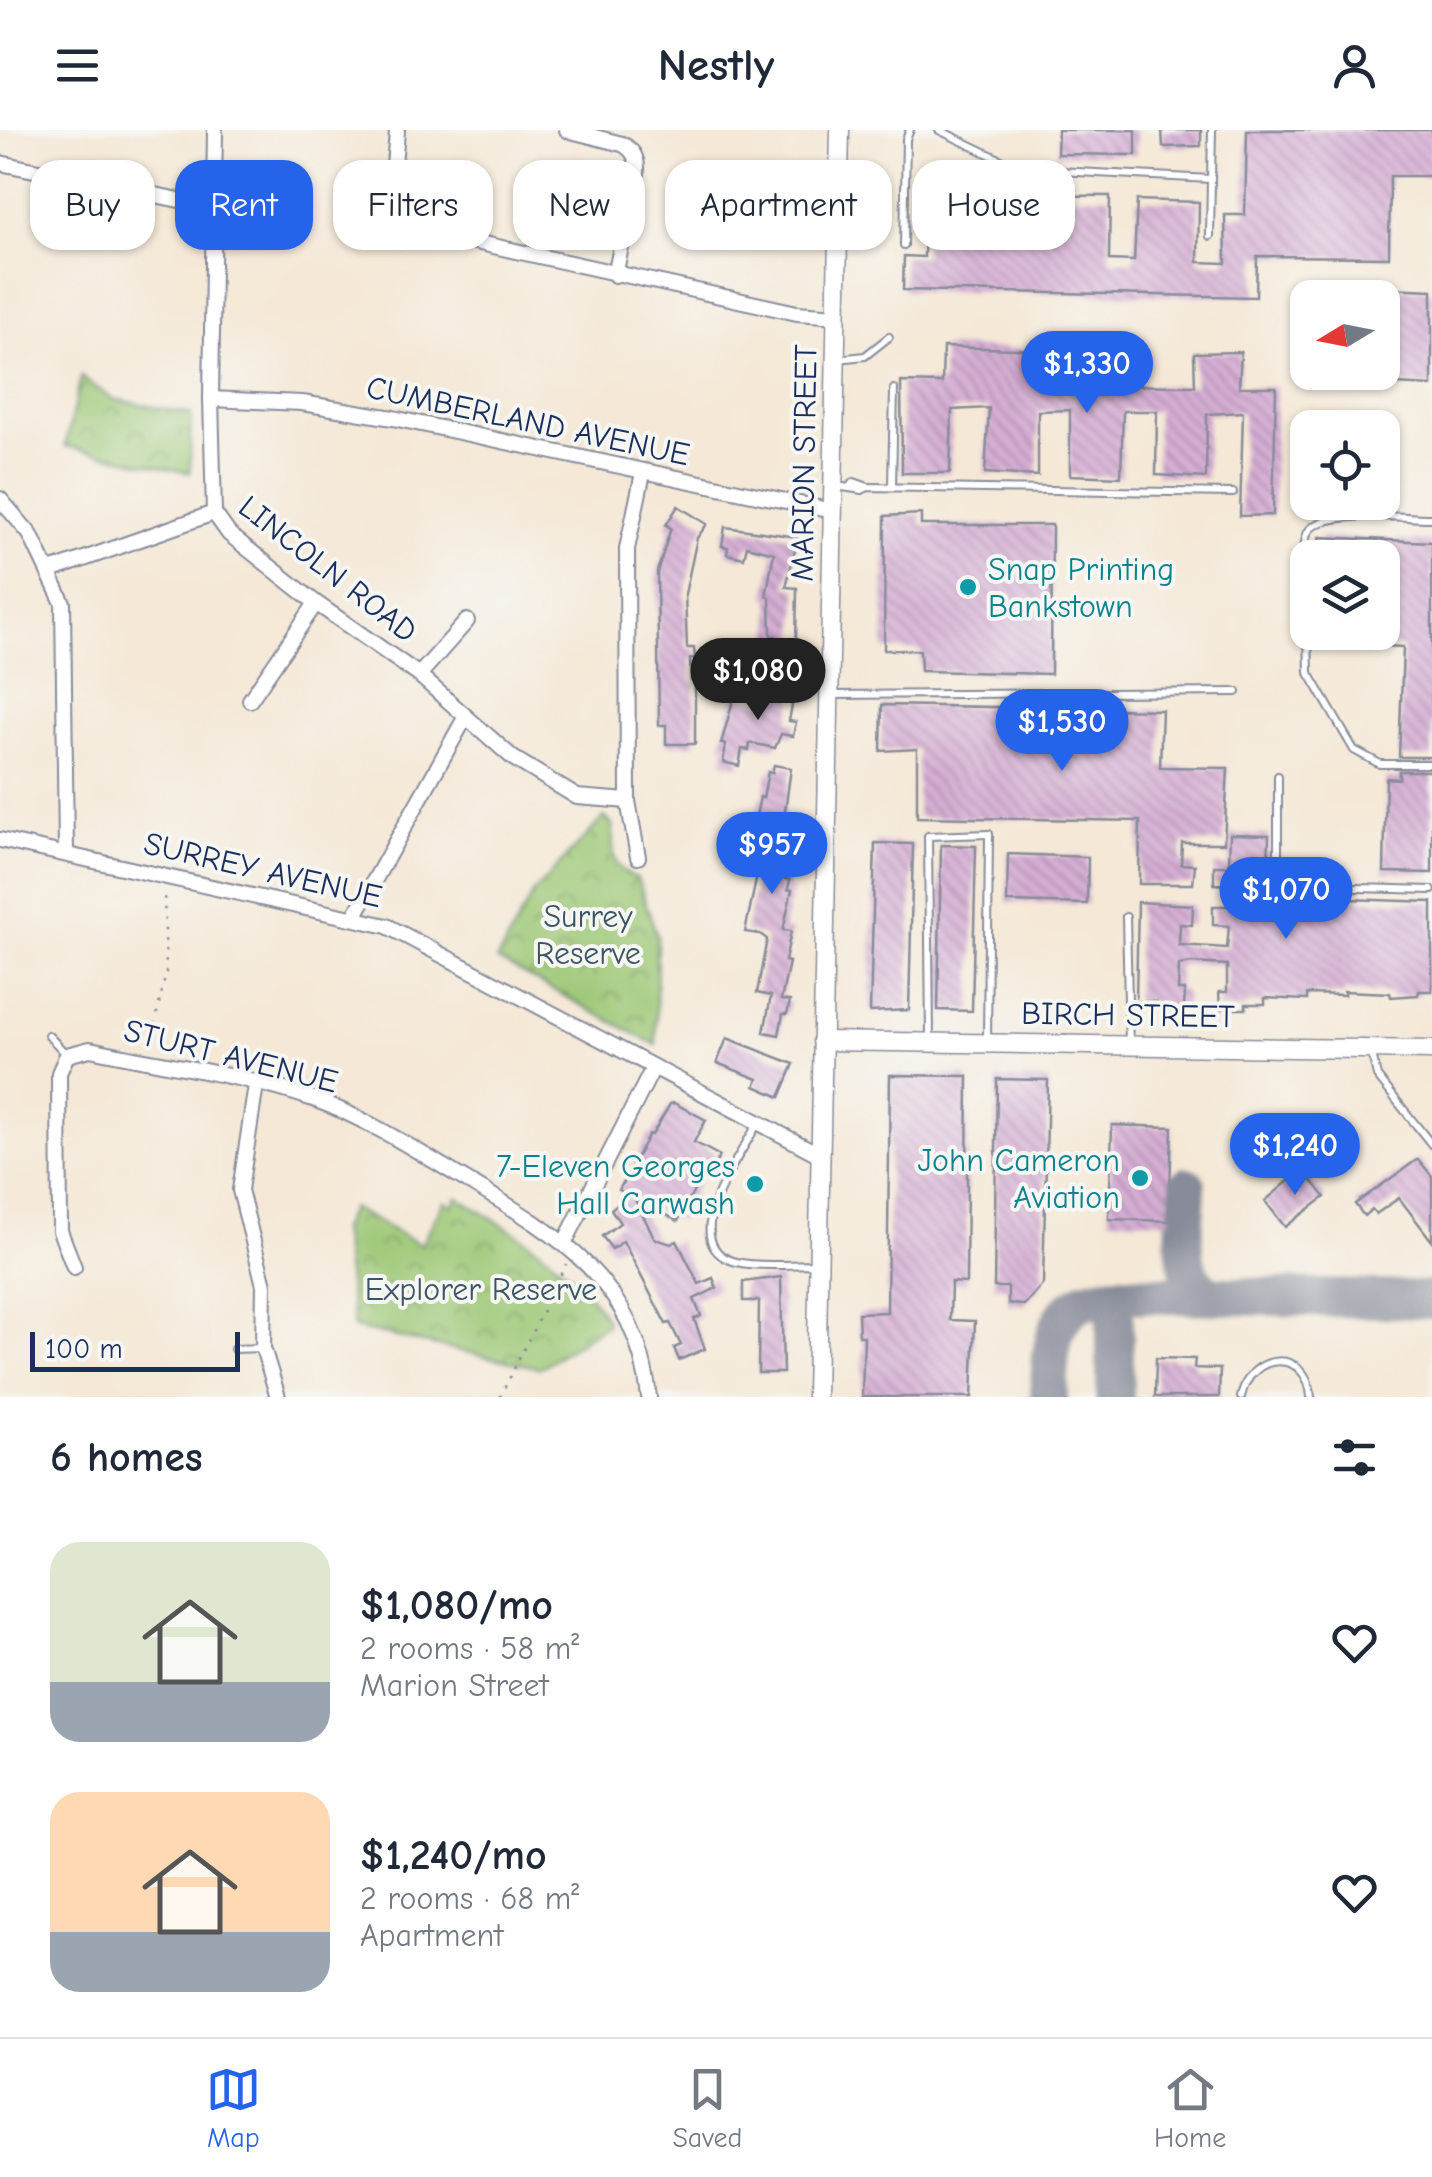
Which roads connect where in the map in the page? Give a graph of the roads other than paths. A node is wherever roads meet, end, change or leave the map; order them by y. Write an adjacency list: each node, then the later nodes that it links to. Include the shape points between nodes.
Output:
1 (215, 130): 8 (street, LINCOLN ROAD)
2 (397, 130): 15 (street, via 396,228)
3 (567, 130): 15 (street, via 639,147)
4 (840, 130): 16 (main road, MARION STREET)
5 (910, 130): 13 (lane)
6 (939, 130): 10 (lane, via 1020,169)
7 (1212, 130): 10 (lane)
8 (215, 160)
9 (0, 162): 11 (street)
10 (1211, 179): 12 (lane)
11 (175, 199)
12 (1210, 236)
13 (904, 245)
14 (213, 250): 20 (street, LINCOLN ROAD)
15 (615, 274): 16 (street)
16 (837, 316): 18 (main road, MARION STREET)
17 (889, 337): 18 (lane, via 865,356)
18 (836, 359): 22 (main road, MARION STREET)
19 (894, 389): 23 (lane)
20 (211, 399): 21 (street, CUMBERLAND AVENUE, via 375,415); 27 (street, LINCOLN ROAD)
21 (643, 473): 26 (street, CUMBERLAND AVENUE); 41 (street, via 627,549)
22 (842, 486): 23 (lane); 26 (main road, MARION STREET)
23 (892, 487): 24 (lane)
24 (1232, 493)
25 (0, 499): 30 (street)
26 (833, 511): 36 (main road, MARION STREET)
27 (214, 513): 30 (street); 31 (street, LINCOLN ROAD, via 229,534)
28 (1432, 518): 29 (lane, via 1341,517 1317,523)
29 (1307, 540)
30 (50, 571): 43 (street, via 63,603)
31 (316, 602): 34 (street, LINCOLN ROAD); 37 (street)
32 (466, 622): 34 (street)
33 (1309, 650): 39 (lane, via 1310,673 1354,750 1380,764)
34 (419, 675): 38 (street, LINCOLN ROAD)
35 (1237, 692): 36 (lane)
36 (829, 695): 49 (main road, MARION STREET)
37 (250, 700)
38 (465, 718): 41 (street, LINCOLN ROAD, via 513,758 577,797); 46 (street)
39 (1432, 764)
40 (1278, 776): 45 (lane, via 1278,878 1284,886)
41 (628, 801): 44 (street)
42 (0, 840): 43 (street, SURREY AVENUE)
43 (66, 852): 46 (street, SURREY AVENUE)
44 (638, 856)
45 (1432, 890)
46 (354, 917): 56 (street, SURREY AVENUE, via 403,934)
47 (1126, 917): 52 (lane)
48 (48, 1035): 55 (lane)
49 (822, 1041): 50 (main road, BIRCH STREET); 60 (main road, MARION STREET)
50 (930, 1042): 51 (main road, BIRCH STREET); 51 (lane, via 928,836 989,834)
51 (988, 1044): 52 (main road, BIRCH STREET)
52 (1128, 1046): 53 (main road, BIRCH STREET)
53 (1372, 1049): 54 (main road, BIRCH STREET); 59 (lane, via 1377,1076)
54 (1432, 1050)
55 (68, 1054): 57 (street, STURT AVENUE, via 90,1049); 63 (street, via 59,1073 59,1218)
56 (653, 1068): 58 (street, SURREY AVENUE); 61 (street)
57 (256, 1085): 61 (street, STURT AVENUE, via 313,1099 381,1129); 64 (street, via 240,1190 264,1285)
58 (758, 1124): 60 (street, SURREY AVENUE); 62 (lane, via 709,1216 709,1235 736,1262)
59 (1432, 1145)
60 (820, 1155): 62 (main road, MARION STREET)
61 (570, 1246): 67 (street, STURT AVENUE, via 620,1307 640,1352)
62 (818, 1264): 68 (main road, MARION STREET)
63 (74, 1267)
64 (262, 1348): 65 (lane); 66 (street)
65 (234, 1349)
66 (278, 1397)
67 (649, 1397)
68 (816, 1397)
69 (1241, 1397): 70 (lane, via 1255,1369 1278,1362 1301,1371)
70 (1311, 1397)

